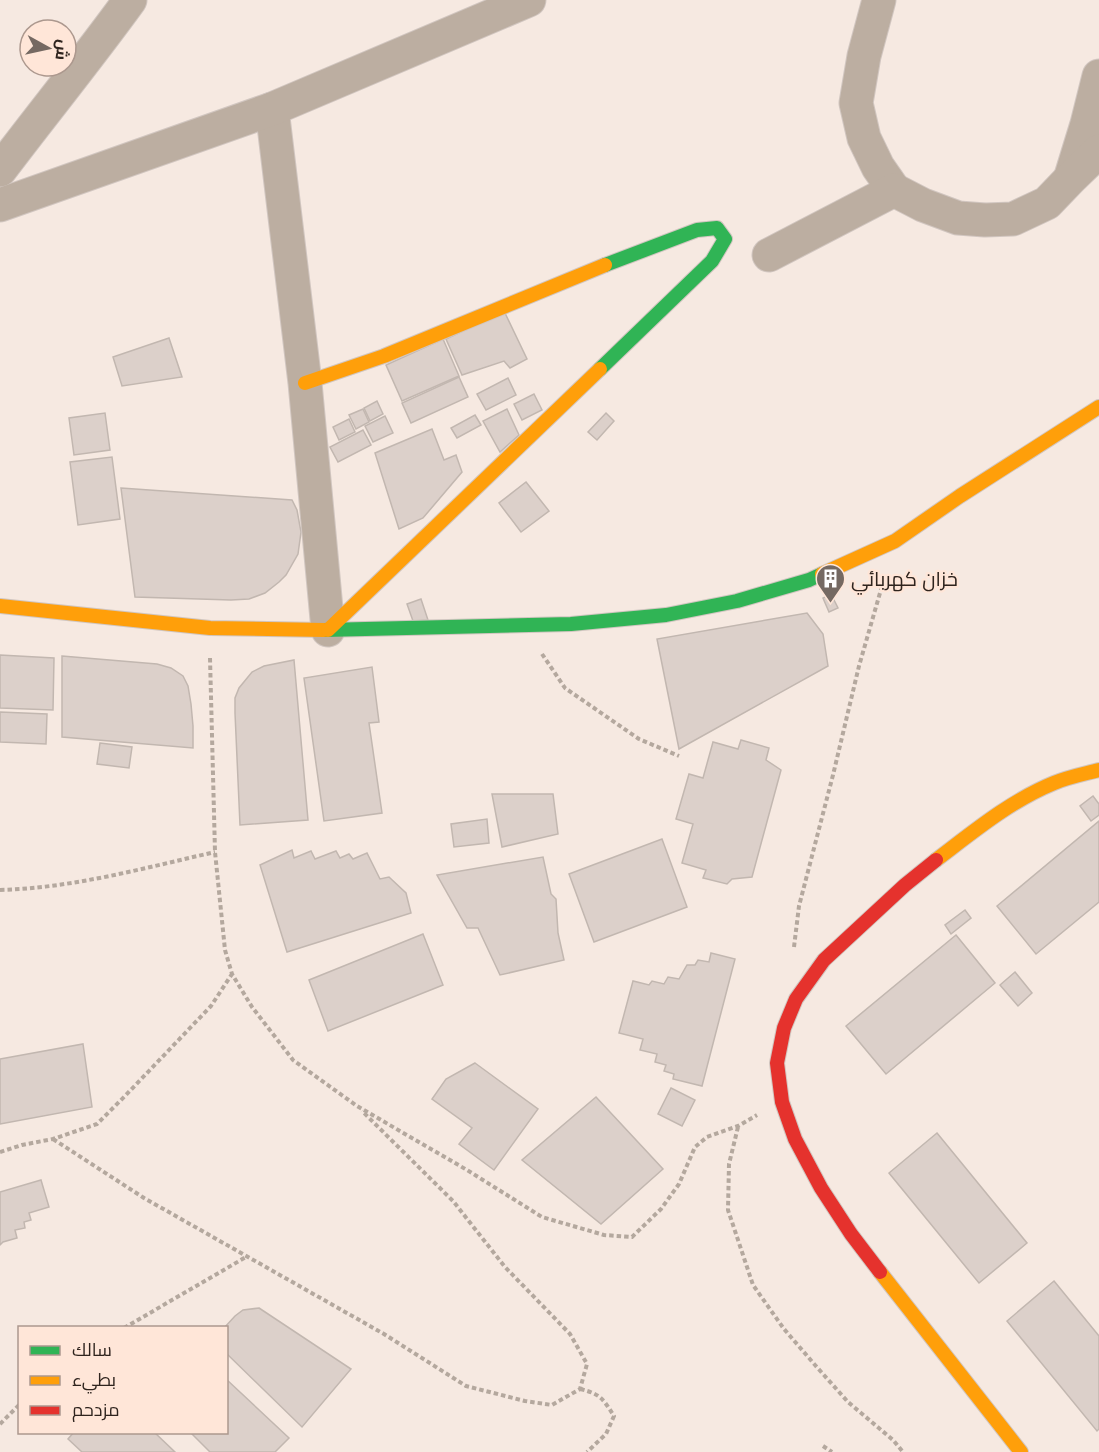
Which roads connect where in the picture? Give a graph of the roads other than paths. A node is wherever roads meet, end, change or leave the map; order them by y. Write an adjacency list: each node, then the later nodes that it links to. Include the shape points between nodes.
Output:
1 (130, 0): 7 (street)
2 (530, 0): 5 (street)
3 (879, 0): 9 (street, via 856,103 864,138)
4 (1099, 76): 8 (street)
5 (272, 109): 10 (street); 12 (street)
6 (1099, 151): 8 (street)
7 (0, 170)
8 (1071, 178): 9 (street, via 1047,203 1013,219 958,218)
9 (894, 190): 11 (street)
10 (0, 205)
11 (769, 255)
12 (305, 383): 15 (street); 15 (street, via 384,356 697,230 717,228 725,239 712,261)
13 (1099, 407): 15 (street, via 895,541 808,580 737,601 666,615 571,624)
14 (0, 606): 15 (street, via 210,628)
15 (328, 630)
16 (1099, 770): 17 (street, via 1055,782 1017,801 905,885 824,960 796,999 784,1028 777,1064 782,1102 795,1139 821,1188 851,1234)
17 (1021, 1452)

